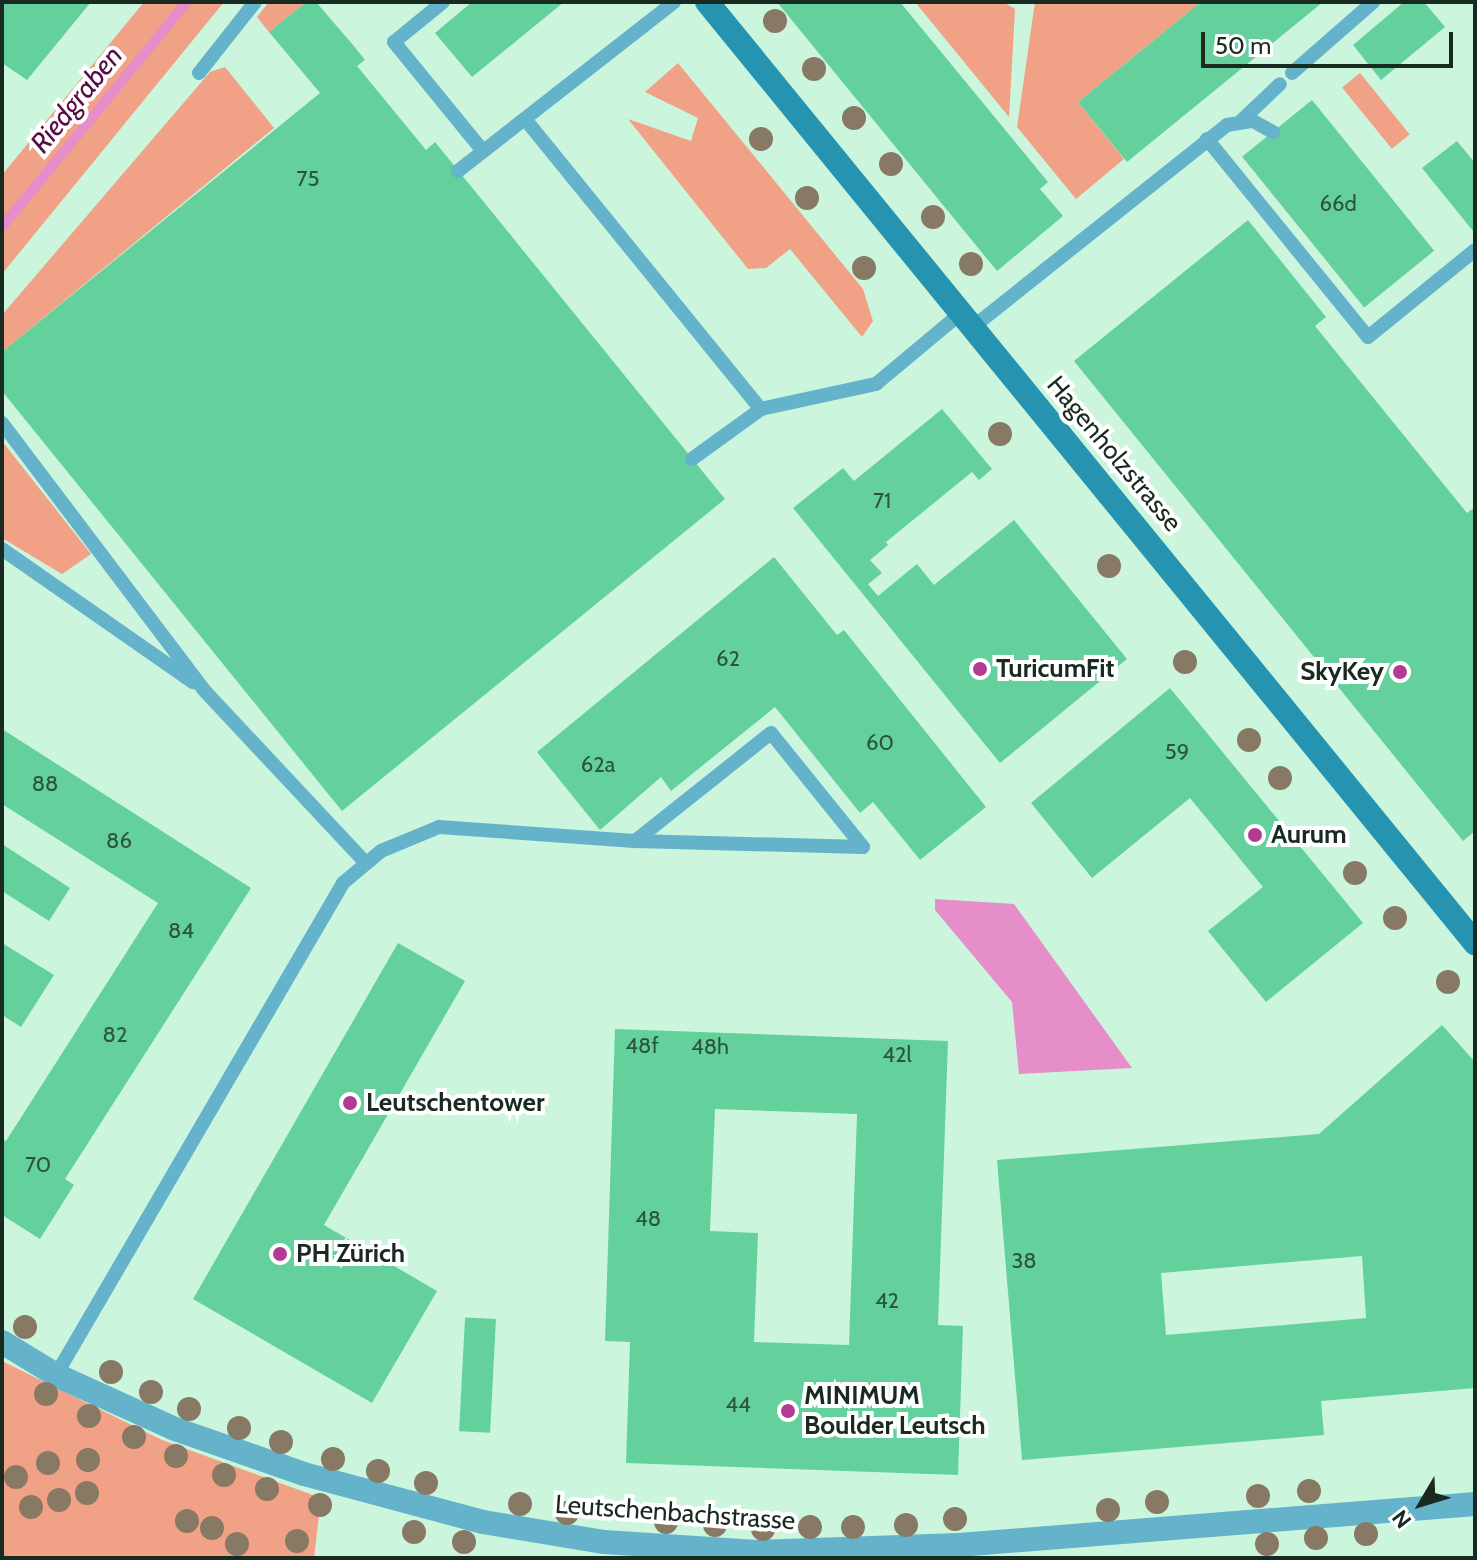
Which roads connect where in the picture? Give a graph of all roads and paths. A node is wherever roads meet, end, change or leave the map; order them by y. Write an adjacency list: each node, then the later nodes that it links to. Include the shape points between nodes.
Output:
1 (255, 2): 6 (lane)
2 (443, 2): 13 (lane, via 394,42)
3 (674, 2): 9 (lane)
4 (1373, 2): 7 (lane)
5 (714, 4): 16 (street, Hagenholzstrasse)
6 (199, 73)
7 (1292, 73)
8 (1280, 84): 10 (lane)
9 (525, 119): 13 (lane); 17 (lane)
10 (1242, 120): 11 (lane); 12 (lane)
11 (1273, 132)
12 (1207, 139): 15 (lane, via 1368,337); 16 (lane)
13 (483, 151): 14 (lane)
14 (458, 171)
15 (1475, 250)
16 (967, 320): 17 (lane, via 876,384); 24 (street, Hagenholzstrasse)
17 (761, 409): 19 (lane)
18 (2, 423): 21 (lane)
19 (692, 459)
20 (2, 549): 21 (lane)
21 (203, 689): 23 (lane)
22 (635, 841): 22 (lane, via 771,733 863,847 726,843); 23 (lane, via 439,827 381,851)
23 (366, 863): 26 (lane, via 343,883)
24 (1475, 943)
25 (2, 1342): 26 (street, Leutschenbachstrasse)
26 (56, 1375): 27 (street, Leutschenbachstrasse, via 175,1429 373,1496 483,1522 604,1542 757,1552 959,1545)
27 (1475, 1504)

